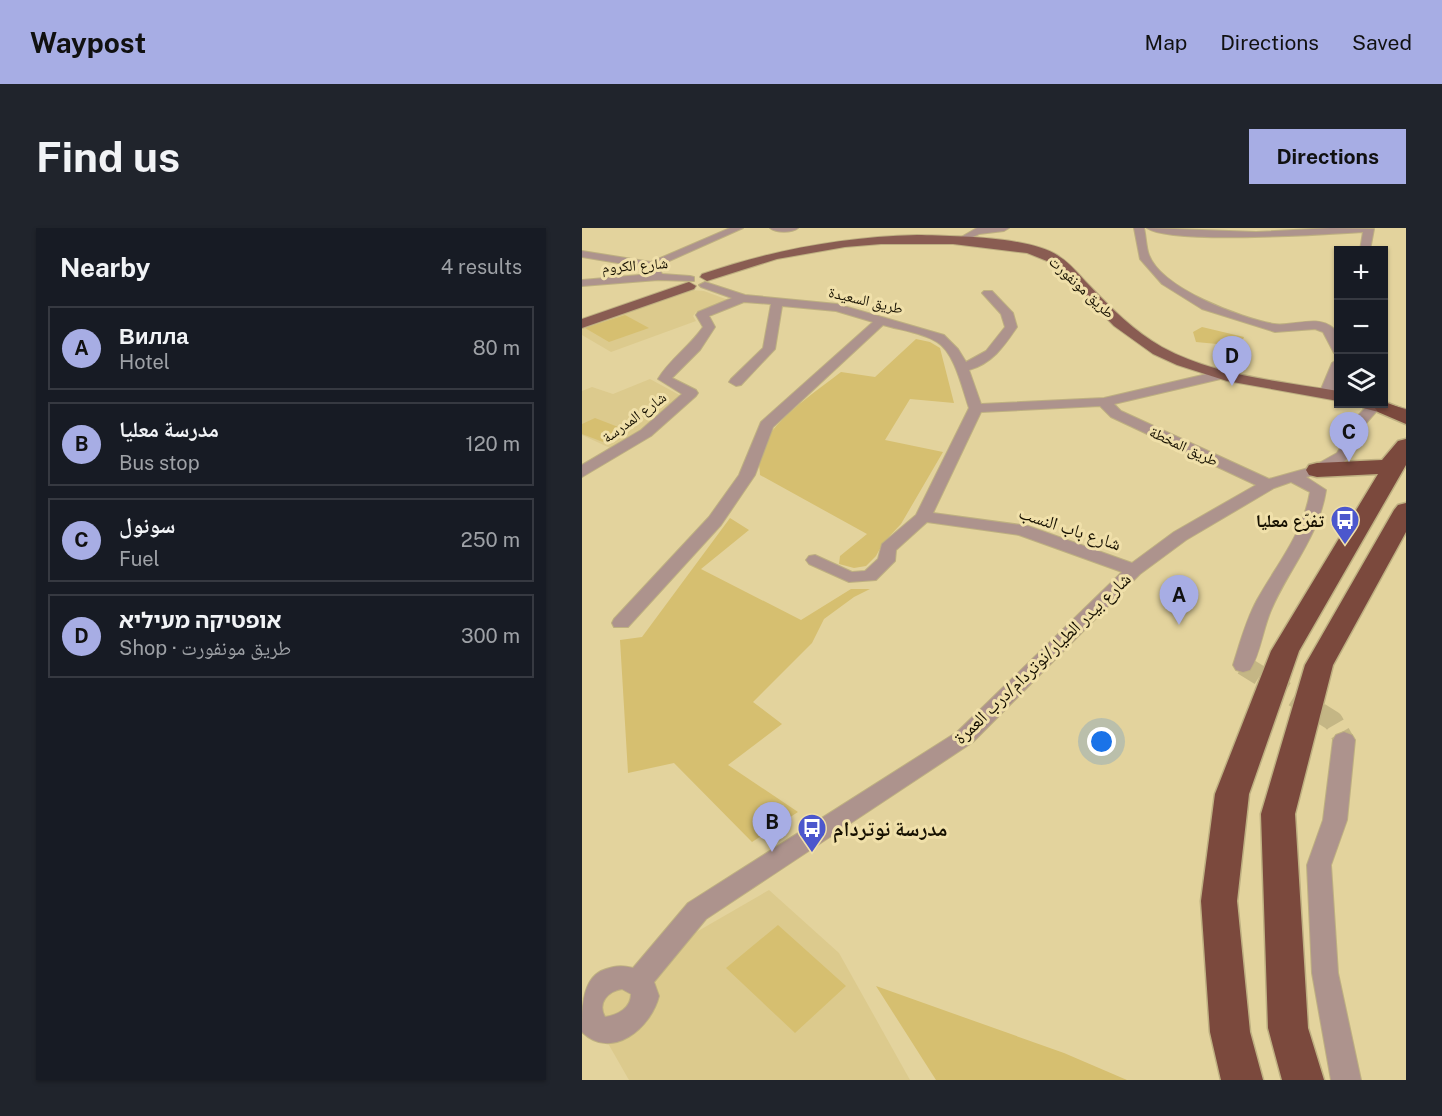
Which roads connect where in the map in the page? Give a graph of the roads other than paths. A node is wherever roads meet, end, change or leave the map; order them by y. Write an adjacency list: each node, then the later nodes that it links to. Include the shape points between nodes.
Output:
1 (738, 228): 11 (street)
2 (775, 228): 3 (street)
3 (793, 228)
4 (1004, 228): 8 (street)
5 (1140, 228): 21 (street, via 1144,257 1166,282 1206,307 1275,328 1316,325 1328,330)
6 (1160, 229): 7 (street, via 1256,235)
7 (1369, 229): 9 (street)
8 (969, 233): 13 (main road, طريق مونفورت, via 844,244 765,259); 23 (main road, طريق مونفورت, via 1054,258 1134,335 1166,355)
9 (1366, 246)
10 (582, 254): 11 (street)
11 (652, 265): 12 (street)
12 (658, 277): 14 (street, شارع الكروم); 15 (street, شارع الكروم)
13 (706, 281): 14 (main road, طريق مونفورت); 17 (street, طريق السعيدة)
14 (689, 282): 20 (main road)
15 (582, 283)
16 (987, 293): 22 (street, via 1007,313 1011,327 991,355)
17 (743, 298): 18 (street, طريق السعيدة); 33 (street, شارع المدرسة, via 702,315 710,327 665,379 691,393 646,433)
18 (777, 303): 19 (street, طريق السعيدة, via 837,308); 24 (street, via 769,349)
19 (882, 320): 22 (street, طريق السعيدة, via 947,343); 41 (street, via 766,425 747,475 716,521)
20 (582, 324)
21 (1334, 342)
22 (960, 368): 27 (street, طريق السعيدة)
23 (1224, 374): 25 (main road, طريق مونفورت); 26 (street)
24 (736, 382)
25 (1332, 395)
26 (1104, 402): 27 (street); 35 (street, طريق المخطة, via 1116,414)
27 (976, 408): 38 (street)
28 (1392, 408): 29 (street)
29 (1356, 426)
30 (1347, 448): 32 (street, شارع بيدر الطيار/نوتردام/درب العمرة, via 1344,456)
31 (1404, 450): 32 (highway, via 1389,466); 36 (highway)
32 (1317, 470): 34 (street, شارع بيدر الطيار/نوتردام/درب العمرة); 36 (highway, via 1360,486 1370,498)
33 (582, 472)
34 (1292, 476): 35 (street, شارع بيدر الطيار/نوتردام/درب العمرة); 42 (street, via 1318,490 1317,503 1308,531 1267,600)
35 (1268, 485): 40 (street, شارع بيدر الطيار/نوتردام/درب العمرة, via 1180,536)
36 (1369, 510): 46 (highway, via 1285,651 1232,794 1219,901 1230,1032)
37 (1406, 510): 47 (highway, via 1319,665 1278,814 1288,1028)
38 (923, 517): 39 (street, via 888,548 885,561 870,576 849,577); 40 (street, شارع باب النسب, via 1022,530)
39 (814, 560)
40 (1134, 570): 44 (street, شارع بيدر الطيار/نوتردام/درب العمرة, via 964,737 697,911)
41 (621, 623)
42 (1243, 665)
43 (1344, 740): 48 (street, via 1335,820 1319,866 1325,973)
44 (639, 981): 45 (street, via 622,977 601,984 588,1000); 45 (street, via 644,989 642,1007 624,1026 603,1030 588,1021)
45 (584, 1013)
46 (1242, 1080)
47 (1303, 1080)
48 (1346, 1080)

